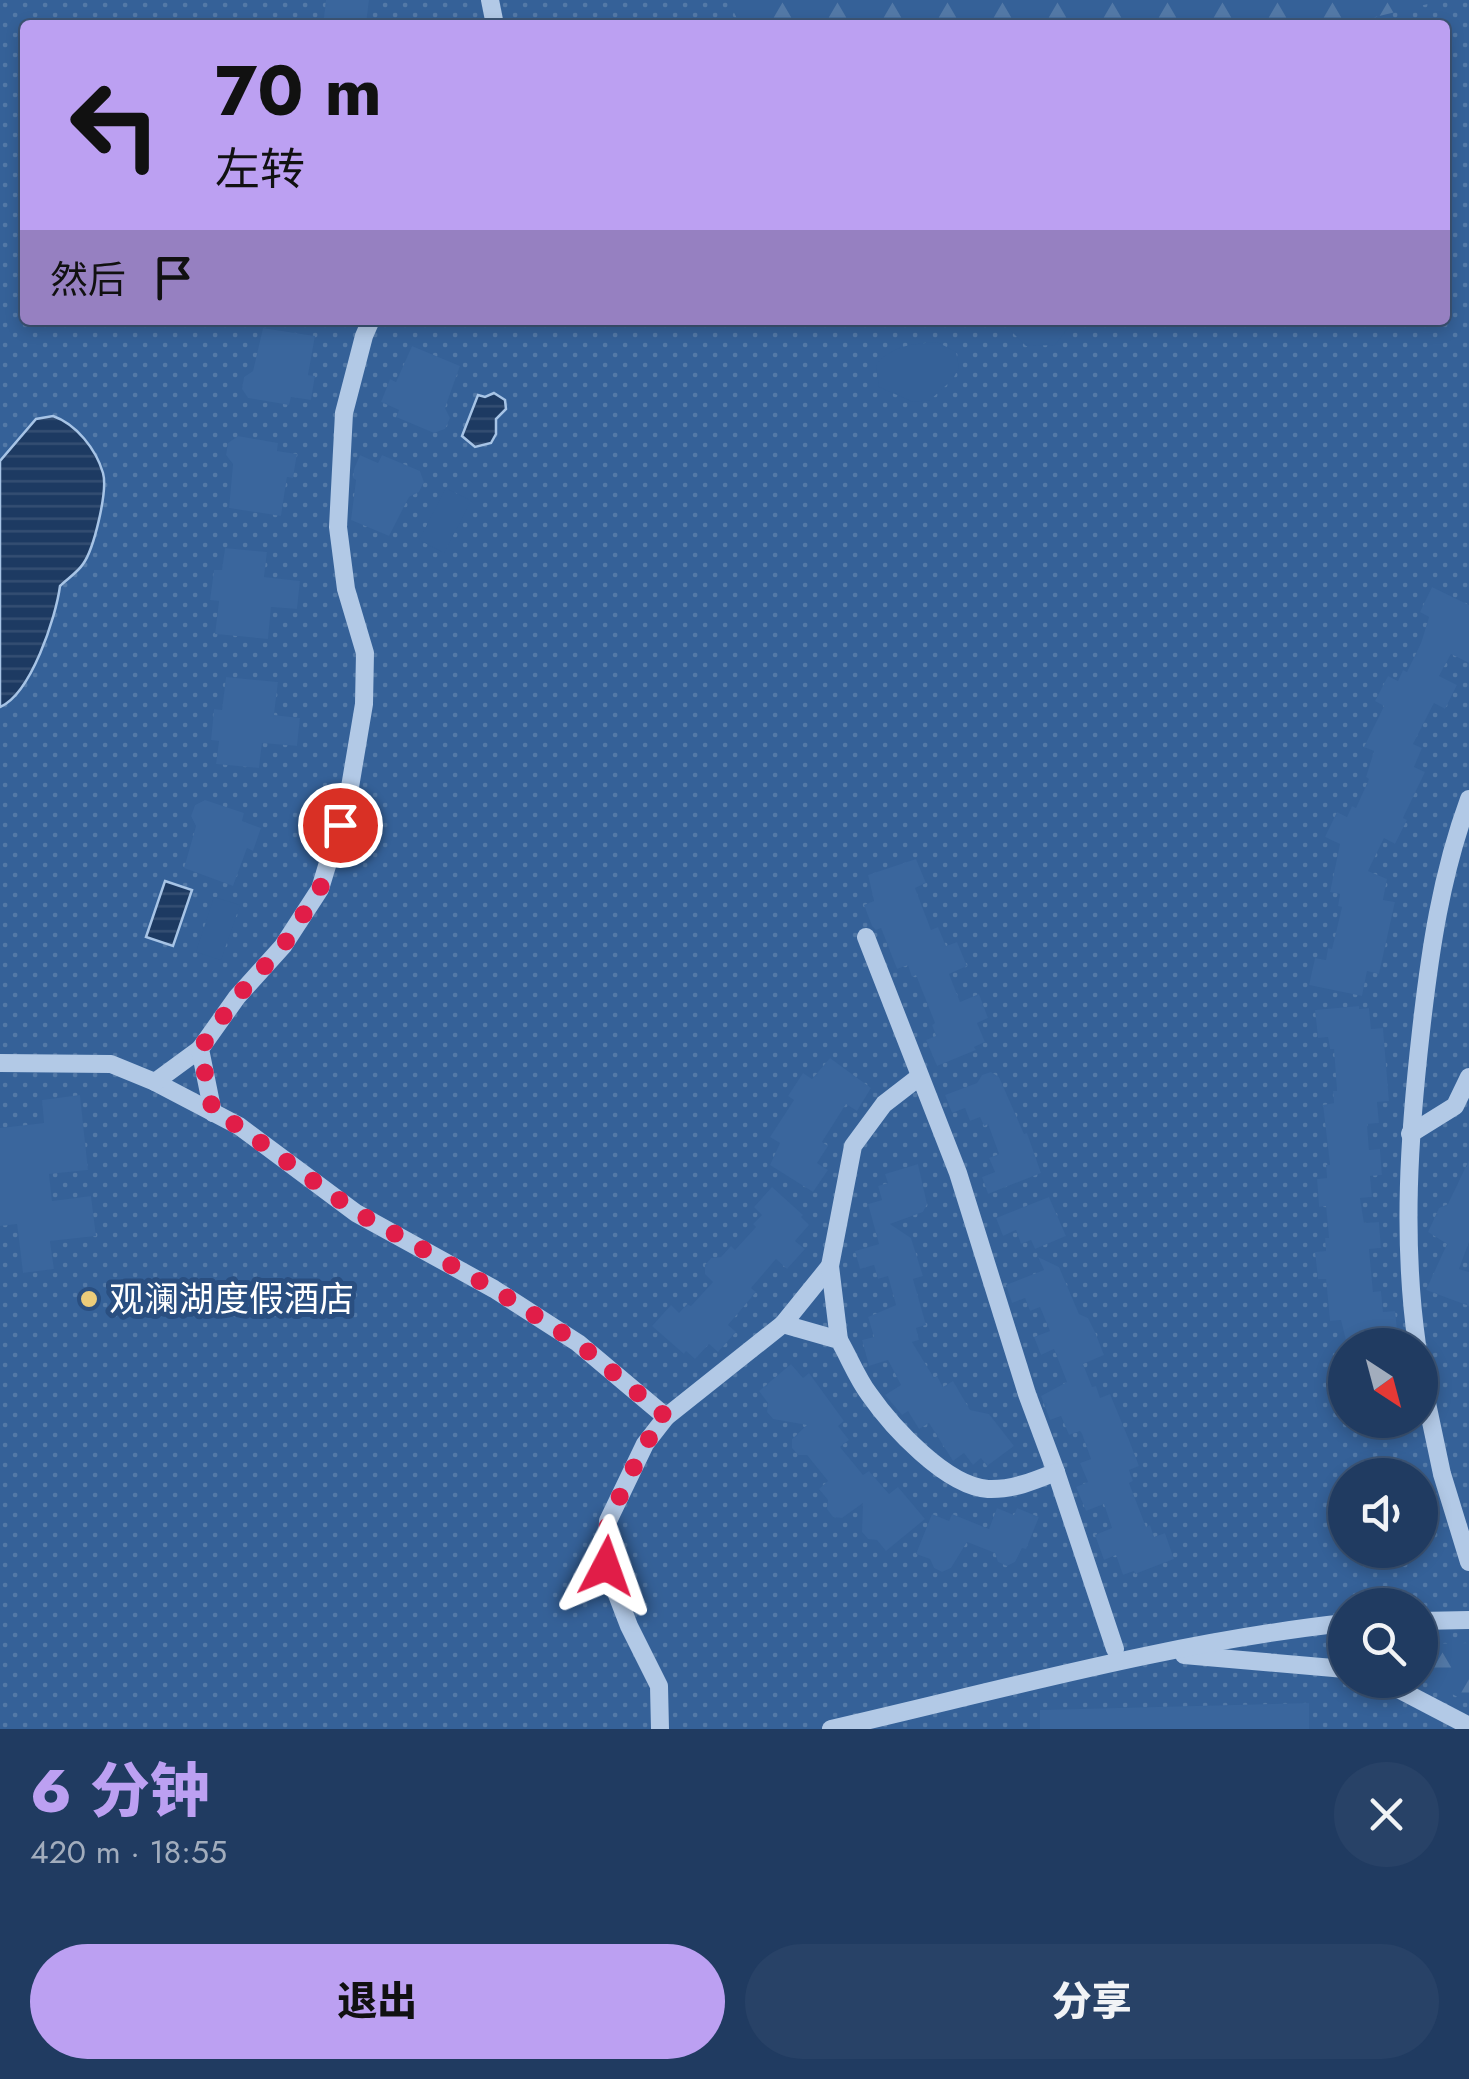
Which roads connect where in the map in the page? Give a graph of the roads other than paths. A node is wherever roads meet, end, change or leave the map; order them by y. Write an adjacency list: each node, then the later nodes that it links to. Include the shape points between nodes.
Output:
1 (370, 325): 4 (street, via 344,413 338,526 346,589 365,653 350,793 320,889)
2 (1469, 799): 10 (street, via 1434,922)
3 (866, 937): 6 (street)
4 (200, 1049): 8 (street); 9 (street)
5 (0, 1063): 8 (street, via 111,1064)
6 (919, 1077): 11 (street, via 884,1104 852,1146); 17 (street, via 958,1173)
7 (1469, 1077): 10 (street, via 1455,1106)
8 (156, 1082): 9 (street)
9 (213, 1112): 15 (street, via 356,1212 578,1343)
10 (1410, 1134): 13 (street)
11 (830, 1266): 12 (street); 14 (street)
12 (783, 1324): 14 (street); 15 (street)
13 (1415, 1328)
14 (840, 1340): 17 (street, via 868,1394 912,1444 952,1476 986,1489 1024,1485)
15 (666, 1417): 27 (street, via 645,1444 608,1521 606,1566 659,1686)
16 (1434, 1438): 18 (street)
17 (1056, 1472): 22 (street)
18 (1469, 1562)
19 (1469, 1620): 20 (street)
20 (1438, 1621)
21 (1328, 1625): 23 (street)
22 (1115, 1648)
23 (1164, 1654): 24 (street); 28 (street)
24 (1328, 1668)
25 (1416, 1698): 26 (street)
26 (1469, 1726)
27 (660, 1729)
28 (832, 1729)

